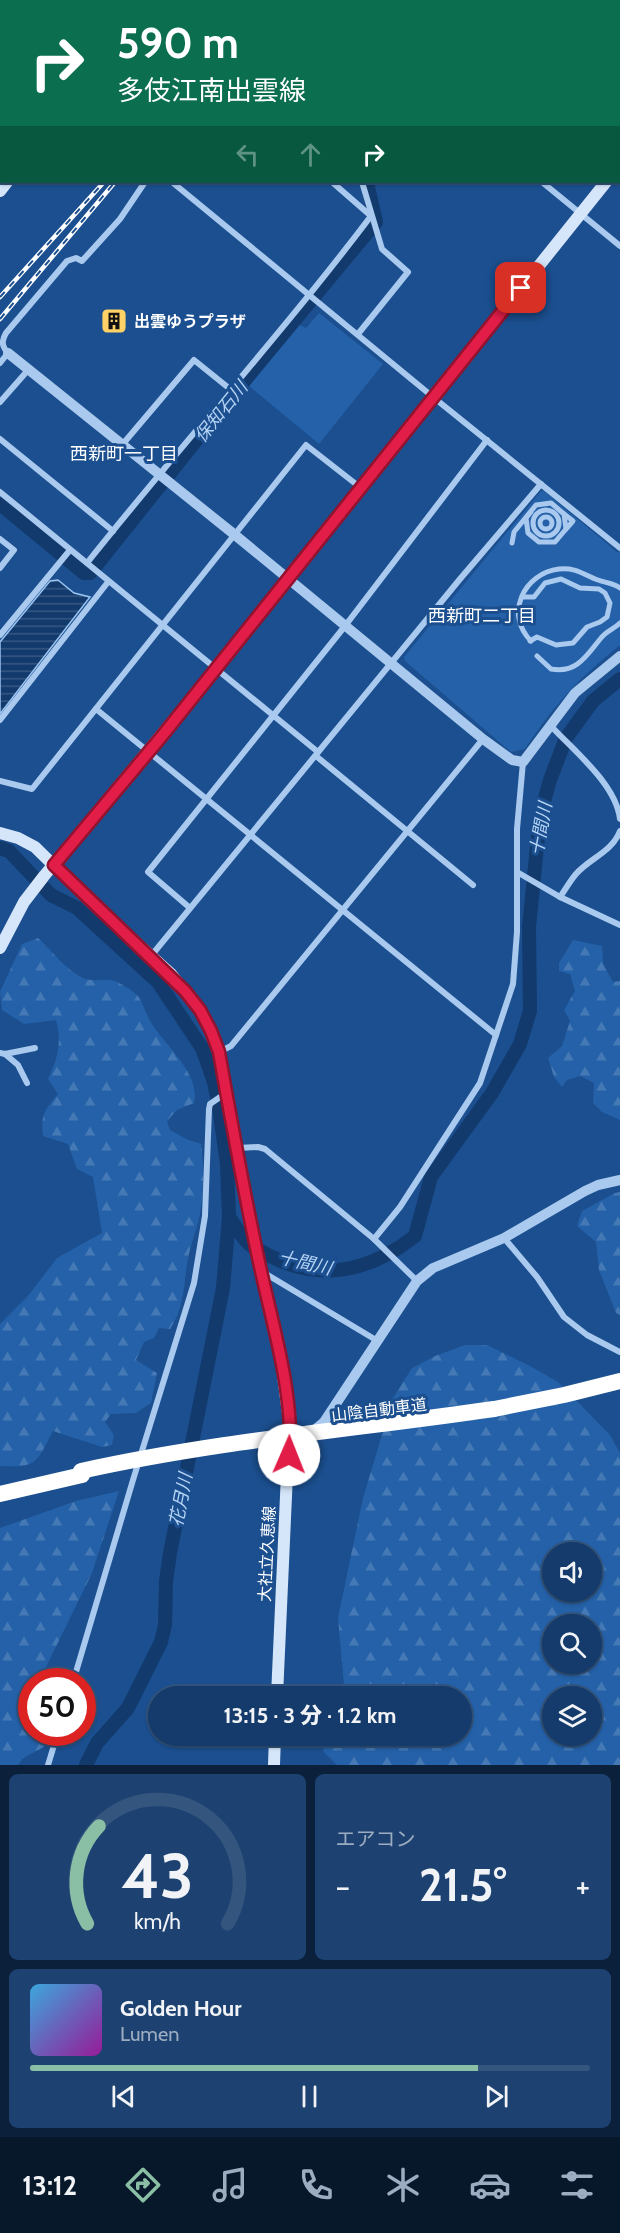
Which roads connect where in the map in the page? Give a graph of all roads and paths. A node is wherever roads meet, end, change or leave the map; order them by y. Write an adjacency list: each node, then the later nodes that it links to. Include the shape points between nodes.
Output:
1 (144, 183): 12 (street, via 90,253 82,261 67,261 6,333 2,340)
2 (173, 183): 10 (street)
3 (333, 183): 8 (street)
4 (362, 183): 8 (street)
5 (543, 183): 7 (street)
6 (605, 183): 7 (main road)
7 (580, 215): 9 (street); 18 (main road)
8 (371, 216): 10 (street); 11 (street, via 382,249 408,272)
9 (620, 246)
10 (310, 295): 11 (street); 16 (street)
11 (358, 334): 18 (street)
12 (8, 353): 13 (street); 14 (street)
13 (0, 363)
14 (29, 369): 17 (street); 22 (street)
15 (0, 388): 17 (street)
16 (230, 389): 22 (street, via 194,360); 23 (street)
17 (7, 394): 19 (street)
18 (433, 397): 21 (street); 25 (main road)
19 (0, 402)
20 (0, 439): 34 (street)
21 (487, 440): 24 (street); 50 (street)
22 (122, 445): 23 (street)
23 (158, 475): 34 (street); 35 (street)
24 (541, 484): 39 (street); 54 (street)
25 (361, 488): 35 (street, via 306,445); 44 (main road)
26 (0, 492): 40 (street)
27 (544, 504): 28 (street, via 536,505); 31 (street); 31 (street, via 552,503)
28 (531, 512): 31 (street); 31 (street, via 526,518); 32 (street)
29 (564, 514): 30 (street); 31 (street); 33 (street, via 573,521)
30 (566, 522): 31 (street); 33 (street)
31 (546, 525): 32 (street, via 528,533); 33 (street); 38 (street); 41 (street)
32 (519, 526): 37 (street)
33 (566, 529)
34 (113, 531): 42 (street)
35 (235, 535): 44 (street); 49 (street)
36 (0, 538): 43 (street, via 15,550)
37 (512, 543)
38 (530, 544)
39 (620, 548)
40 (70, 549): 42 (street); 51 (street)
41 (548, 549)
42 (87, 563): 45 (street)
43 (0, 568)
44 (288, 579): 50 (street); 55 (main road)
45 (108, 582): 49 (street); 58 (street)
46 (620, 588): 47 (street, via 575,569 556,569 528,588 518,607 523,633 531,641 537,637 556,645 573,643 587,627 607,617 608,597 599,589 580,588 561,579 548,581 534,597)
47 (524, 597)
48 (620, 623): 52 (street, via 605,633 577,665 551,669)
49 (163, 624): 55 (street); 56 (street)
50 (345, 626): 54 (street); 57 (street)
51 (0, 635)
52 (537, 656)
53 (620, 656): 59 (street, via 575,693)
54 (392, 664): 60 (street); 62 (street)
55 (216, 669): 57 (street); 61 (main road)
56 (96, 709): 61 (street); 64 (street, via 32,789)
57 (274, 715): 62 (street); 65 (street)
58 (0, 720)
59 (550, 725): 63 (street); 66 (street, via 611,793)
60 (483, 740): 63 (street, via 512,760); 69 (street)
61 (148, 752): 65 (street); 71 (main road)
62 (317, 754): 69 (street); 70 (street)
63 (524, 762): 72 (street)
64 (0, 781)
65 (206, 799): 70 (street); 75 (street, via 148,872)
66 (620, 819)
67 (620, 831): 74 (street, via 607,849 577,873)
68 (0, 832): 71 (main road, 大社立久恵線, via 35,847)
69 (408, 832): 73 (street); 76 (street)
70 (251, 835): 75 (street); 76 (street)
71 (54, 865): 78 (main road, via 24,902); 79 (main road, 大社立久恵線)
72 (517, 872): 74 (street); 80 (street, via 513,984)
73 (473, 885)
74 (560, 897): 77 (street)
75 (190, 908): 79 (street)
76 (342, 911): 80 (street); 82 (street, via 231,1046)
77 (620, 925)
78 (0, 948)
79 (151, 956): 82 (main road, 大社立久恵線, via 200,1010)
80 (496, 1035): 89 (street, via 480,1083 400,1207)
81 (35, 1048): 83 (street)
82 (219, 1052): 85 (main road, 大社立久恵線)
83 (2, 1053): 84 (street, via 18,1065)
84 (27, 1083)
85 (226, 1093): 86 (main road, 大社立久恵線); 99 (street, via 209,1109 205,1216 194,1283)
86 (237, 1148): 89 (street, via 265,1149); 90 (main road, 大社立久恵線)
87 (620, 1180): 88 (street, via 592,1188)
88 (504, 1238): 91 (street, via 453,1258); 93 (street, via 564,1317 587,1335)
89 (374, 1239): 91 (street)
90 (261, 1271): 92 (street); 95 (main road, 大社立久恵線, via 281,1361)
91 (417, 1281): 92 (street)
92 (376, 1340): 95 (street, via 317,1430)
93 (620, 1352)
94 (620, 1383): 96 (highway, 山陰自動車道, bridge, via 494,1410 261,1439 144,1458)
95 (291, 1436): 100 (main road, 大社立久恵線)
96 (82, 1473): 97 (highway, 山陰自動車道); 98 (highway, 山陰自動車道)
97 (0, 1489)
98 (0, 1494)
99 (77, 1668)
100 (277, 1686)
101 (54, 1746): 103 (street)
102 (275, 1746): 104 (main road)
103 (48, 1765)
104 (274, 1765)

